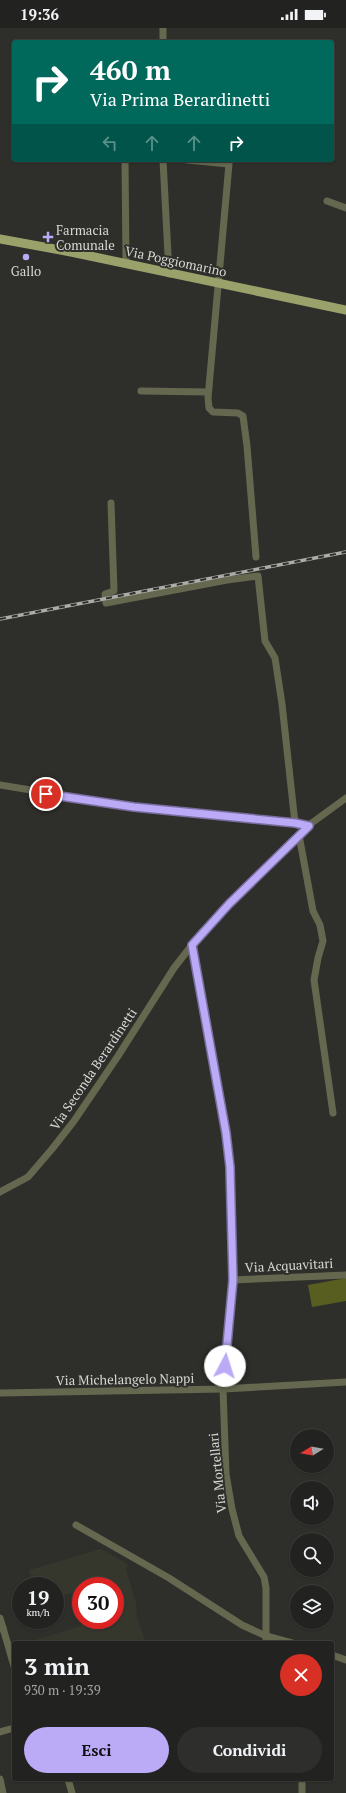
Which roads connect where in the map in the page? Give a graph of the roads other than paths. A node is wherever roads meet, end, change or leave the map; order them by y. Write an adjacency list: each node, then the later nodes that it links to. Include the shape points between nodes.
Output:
1 (163, 28): 2 (street)
2 (163, 40)
3 (125, 162): 9 (street)
4 (163, 162): 10 (street)
5 (208, 162): 11 (street, via 229,164)
6 (327, 201): 7 (street)
7 (346, 208)
8 (0, 239): 9 (main road, Via Poggiomarino)
9 (126, 264): 10 (main road, Via Poggiomarino)
10 (169, 274): 11 (main road, Via Poggiomarino)
11 (219, 284): 12 (main road, Via Poggiomarino); 14 (street)
12 (346, 310)
13 (140, 391): 14 (street)
14 (208, 392): 16 (street, via 209,408 213,412 238,413 243,416)
15 (111, 503): 19 (street, via 114,591 105,594 106,603 258,576 265,641 275,658 282,704)
16 (256, 557)
17 (0, 786): 19 (street, via 134,807)
18 (346, 798): 20 (street, Via Seconda Berardinetti)
19 (295, 823): 20 (street)
20 (309, 826): 21 (street, Via Seconda Berardinetti)
21 (300, 835): 22 (street, Via Seconda Berardinetti, via 225,908); 23 (street, via 313,911 320,925 323,941 314,980)
22 (192, 945): 24 (street, Via Seconda Berardinetti, via 174,968 74,1121 28,1177); 26 (street, Via Mortellari, via 226,1133 230,1167)
23 (333, 1113)
24 (0, 1192)
25 (346, 1275): 26 (street, Via Acquavitari)
26 (233, 1280): 28 (street, Via Mortellari)
27 (346, 1382): 28 (street, Via Michelangelo Nappi)
28 (223, 1389): 29 (street, Via Michelangelo Nappi); 33 (street, Via Mortellari, via 226,1474 239,1536 264,1578)
29 (0, 1393)
30 (76, 1525): 33 (street, via 169,1578)
31 (0, 1618): 32 (street)
32 (1, 1629): 35 (street)
33 (266, 1640)
34 (334, 1656): 36 (street)
35 (12, 1660)
36 (346, 1660)
37 (12, 1729): 38 (street)
38 (0, 1732)
39 (0, 1779): 42 (street)
40 (69, 1781): 43 (street)
41 (302, 1781): 44 (street)
42 (3, 1793)
43 (72, 1793)
44 (302, 1793)

